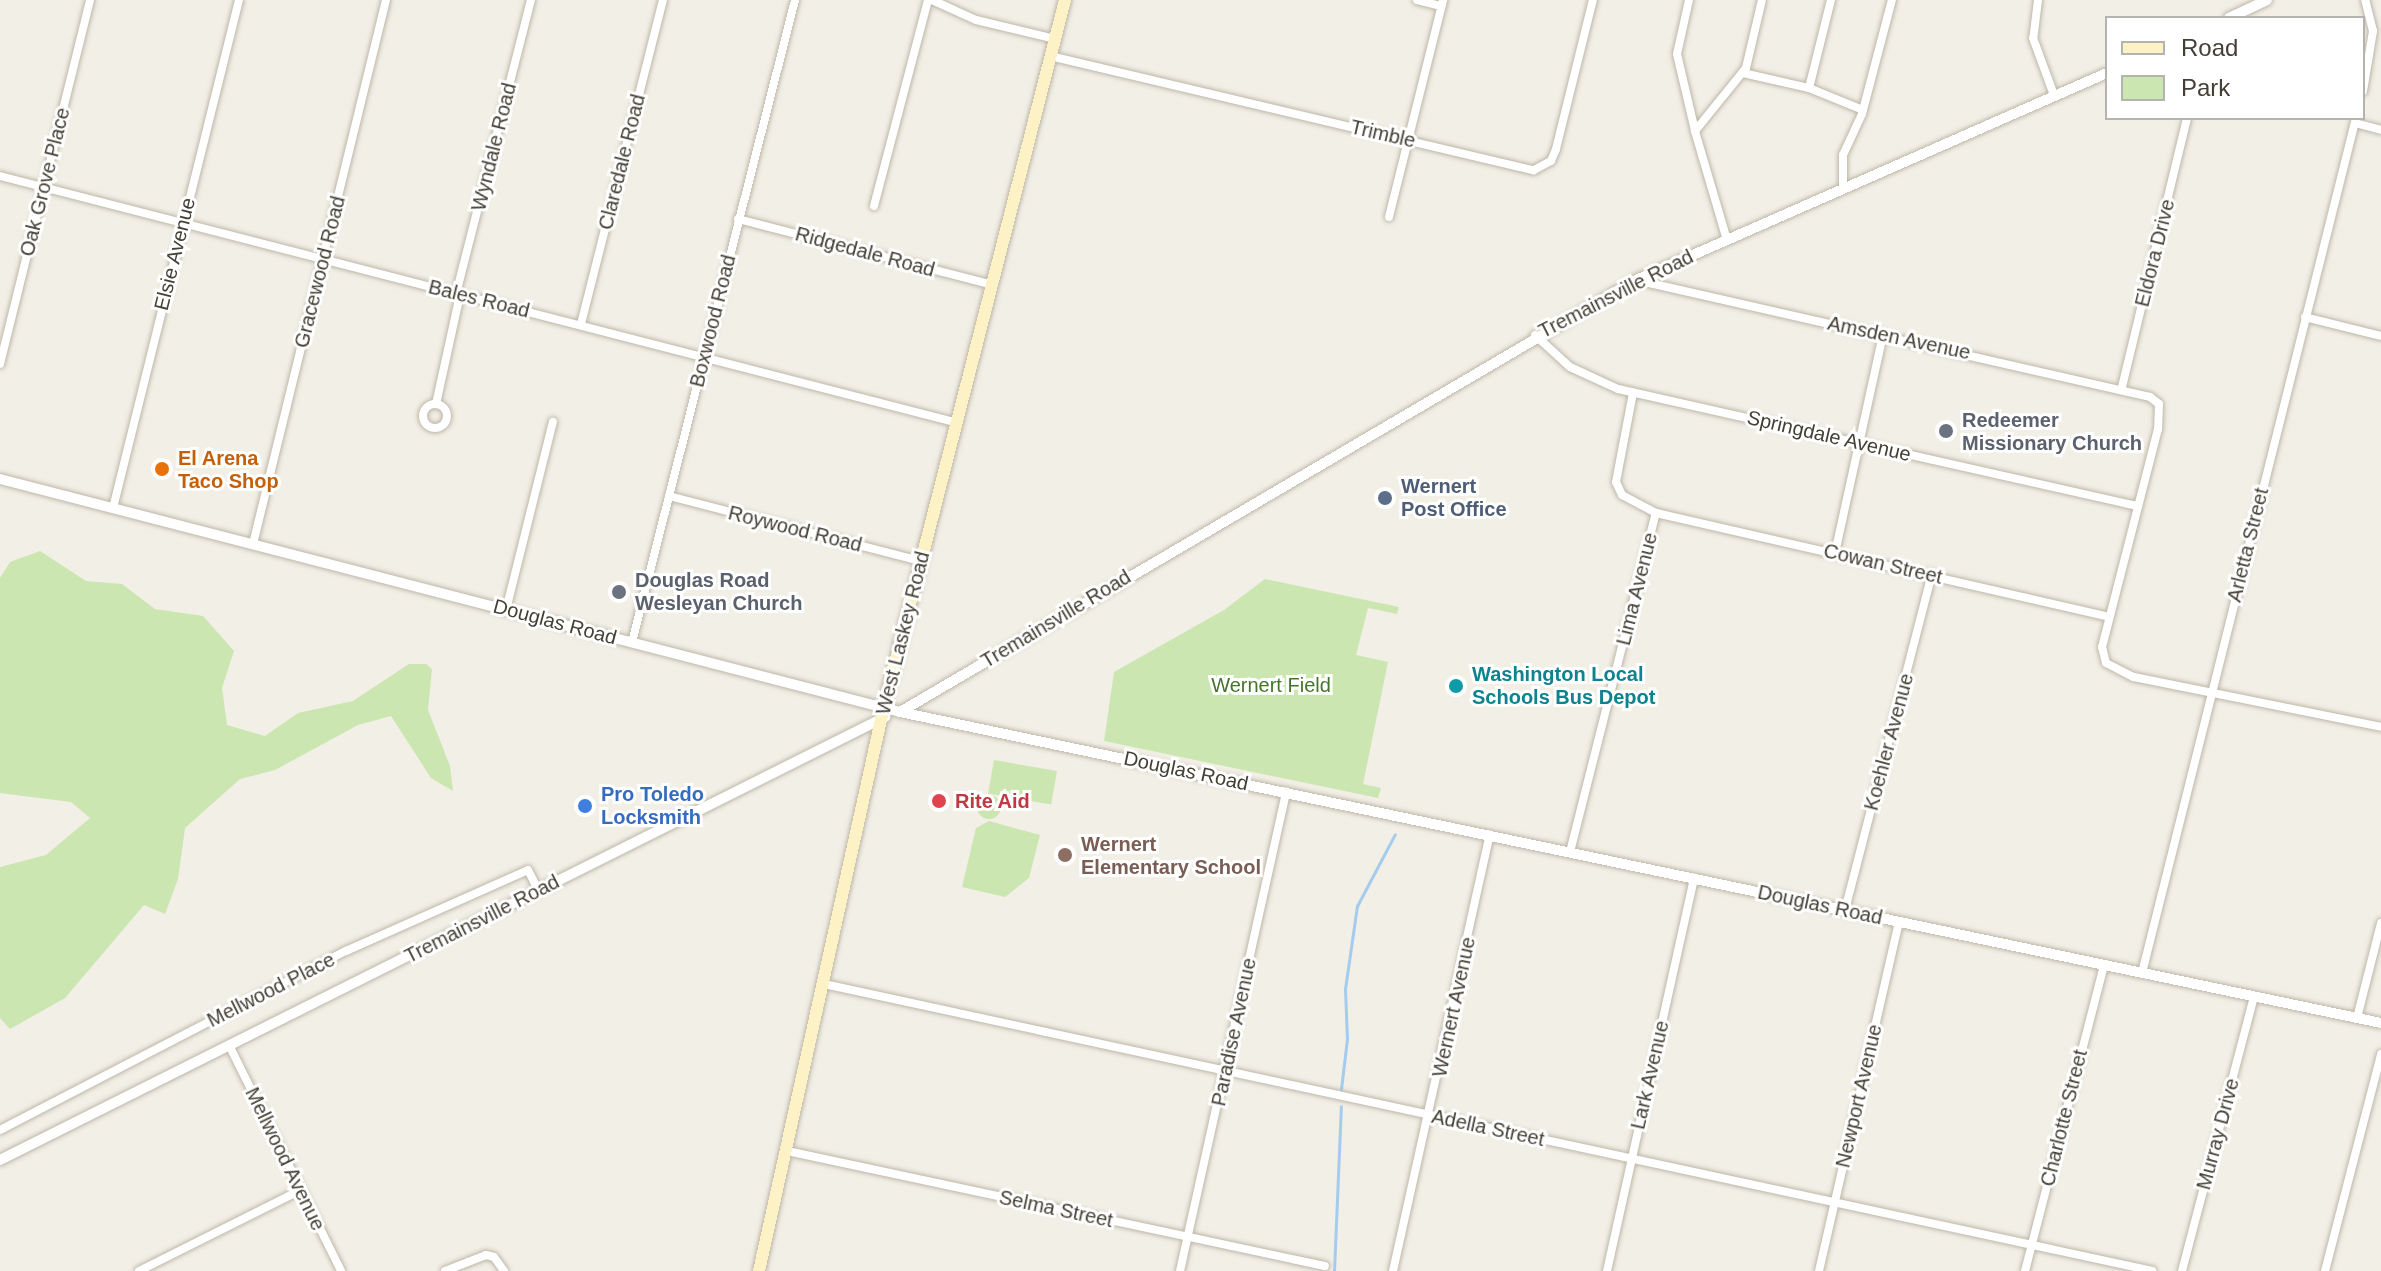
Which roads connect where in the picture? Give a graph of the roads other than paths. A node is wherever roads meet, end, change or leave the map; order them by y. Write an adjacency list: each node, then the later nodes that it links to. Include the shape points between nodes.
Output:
1 (90, 0): 35 (street, Oak Grove Place)
2 (239, 0): 40 (street, Elsie Avenue)
3 (386, 0): 42 (street, Gracewood Road)
4 (531, 0): 45 (street, Wyndale Road)
5 (663, 0): 47 (street, Claredale Road)
6 (795, 0): 39 (street, Boxwood Road)
7 (930, 0): 21 (street, via 976,20); 37 (street)
8 (1065, 0): 21 (main road, West Laskey Road)
9 (1417, 0): 18 (street)
10 (1593, 0): 33 (street, Trimble, via 1556,149 1542,167 1522,169)
11 (1689, 0): 32 (street, via 1677,54)
12 (1762, 0): 23 (street)
13 (1831, 0): 26 (street)
14 (1902, 0): 19 (street)
15 (2038, 0): 27 (street, via 2033,38)
16 (2267, 0): 20 (street)
17 (2365, 0): 25 (street, via 2373,31)
18 (1442, 3): 33 (street)
19 (1891, 5): 28 (street)
20 (2233, 16)
21 (1055, 39): 22 (main road, West Laskey Road)
22 (1050, 56): 33 (street, Trimble); 44 (main road, West Laskey Road)
23 (1743, 73): 26 (street); 32 (street)
24 (2105, 74): 27 (street, Tremainsville Road)
25 (2365, 79)
26 (1809, 88): 28 (street)
27 (2054, 95): 36 (street, Tremainsville Road)
28 (1863, 110): 36 (street, via 1843,155)
29 (2187, 120): 53 (street, Eldora Drive)
30 (2356, 121): 31 (street); 46 (street, Arletta Street)
31 (2381, 130)
32 (1695, 131): 41 (street)
33 (1408, 139): 38 (street)
34 (0, 176): 35 (street, Bales Road)
35 (45, 188): 40 (street, Bales Road); 52 (street, Oak Grove Place)
36 (1843, 188): 41 (street, Tremainsville Road)
37 (874, 206)
38 (1389, 217)
39 (738, 219): 44 (street, Ridgedale Road); 51 (street, Boxwood Road)
40 (182, 223): 42 (street, Bales Road); 62 (street, Elsie Avenue)
41 (1727, 240): 43 (street, Tremainsville Road)
42 (323, 259): 45 (street, Bales Road); 64 (street, Gracewood Road)
43 (1636, 280): 48 (street, Tremainsville Road); 49 (street, Amsden Avenue)
44 (993, 285): 57 (main road, West Laskey Road)
45 (458, 294): 47 (street, Bales Road); 55 (street, Wyndale Road)
46 (2305, 317): 50 (street); 71 (street, Arletta Street)
47 (581, 324): 51 (street, Bales Road)
48 (1535, 335): 54 (street, Springdale Avenue, via 1570,367); 73 (street, Tremainsville Road)
49 (1883, 335): 53 (street, Amsden Avenue); 58 (street)
50 (2381, 336)
51 (704, 358): 57 (street, Bales Road); 60 (street, Boxwood Road)
52 (0, 364)
53 (2122, 387): 61 (street, Amsden Avenue, via 2159,404 2158,429)
54 (1633, 393): 58 (street, Springdale Avenue); 63 (street, Lima Avenue, via 1616,482 1622,495)
55 (436, 404)
56 (553, 422): 68 (street)
57 (958, 423): 66 (main road, West Laskey Road)
58 (1860, 443): 61 (street, Springdale Avenue); 65 (street)
59 (0, 479): 62 (street, Douglas Road)
60 (669, 496): 66 (street, Roywood Road); 70 (street, Boxwood Road)
61 (2137, 506): 69 (street)
62 (113, 508): 64 (street, Douglas Road)
63 (1656, 513): 65 (street, Cowan Street); 77 (street, Lima Avenue)
64 (253, 544): 68 (street, Douglas Road)
65 (1835, 553): 67 (street, Cowan Street)
66 (920, 561): 72 (main road, West Laskey Road)
67 (1932, 574): 69 (street, Cowan Street); 80 (street, Koehler Avenue)
68 (506, 610): 70 (street, Douglas Road)
69 (2109, 617): 71 (street, via 2102,647 2106,663 2134,677)
70 (632, 642): 72 (street, Douglas Road)
71 (2212, 692): 74 (street); 84 (street, Arletta Street)
72 (884, 712): 73 (street, Douglas Road); 79 (street, Tremainsville Road); 85 (main road, West Laskey Road)
73 (900, 712): 75 (street, Douglas Road)
74 (2381, 727)
75 (1286, 792): 76 (street, Douglas Road); 91 (street, Paradise Avenue)
76 (1490, 835): 77 (street, Douglas Road); 92 (street, Wernert Avenue)
77 (1570, 852): 78 (street, Douglas Road)
78 (1694, 878): 80 (street, Douglas Road); 96 (street, Lark Avenue)
79 (538, 890): 89 (street, Tremainsville Road); 93 (street, Mellwood Place, via 528,870 346,951)
80 (1845, 910): 81 (street, Douglas Road)
81 (1899, 922): 83 (street, Douglas Road); 98 (street, Newport Avenue)
82 (2381, 923): 87 (street)
83 (2104, 965): 84 (street, Douglas Road); 100 (street, Charlotte Street)
84 (2142, 973): 86 (street, Douglas Road)
85 (824, 984): 91 (street, Adella Street); 94 (main road, West Laskey Road)
86 (2254, 996): 87 (street, Douglas Road); 113 (street, Murray Drive)
87 (2357, 1018): 88 (street, Douglas Road)
88 (2381, 1023)
89 (230, 1047): 95 (street, Tremainsville Road); 97 (street, Mellwood Avenue)
90 (2381, 1054): 114 (street)
91 (1226, 1072): 92 (street, Adella Street); 99 (street, Paradise Avenue)
92 (1430, 1115): 96 (street, Adella Street); 108 (street, Wernert Avenue)
93 (0, 1130)
94 (787, 1151): 99 (street, Selma Street); 106 (main road, West Laskey Road)
95 (0, 1160)
96 (1631, 1160): 98 (street, Adella Street); 109 (street, Lark Avenue)
97 (299, 1191): 102 (street); 103 (street, Mellwood Avenue)
98 (1835, 1203): 100 (street, Adella Street); 110 (street, Newport Avenue)
99 (1187, 1237): 101 (street, Selma Street); 107 (street, Paradise Avenue)
100 (2032, 1245): 111 (street, Charlotte Street); 112 (street, Adella Street)
101 (1325, 1266)
102 (139, 1271)
103 (341, 1271)
104 (445, 1271): 105 (street, via 486,1255)
105 (504, 1271)
106 (759, 1271)
107 (1180, 1271)
108 (1393, 1271)
109 (1607, 1271)
110 (1819, 1271)
111 (2025, 1271)
112 (2152, 1271)
113 (2182, 1271)
114 (2325, 1271)

